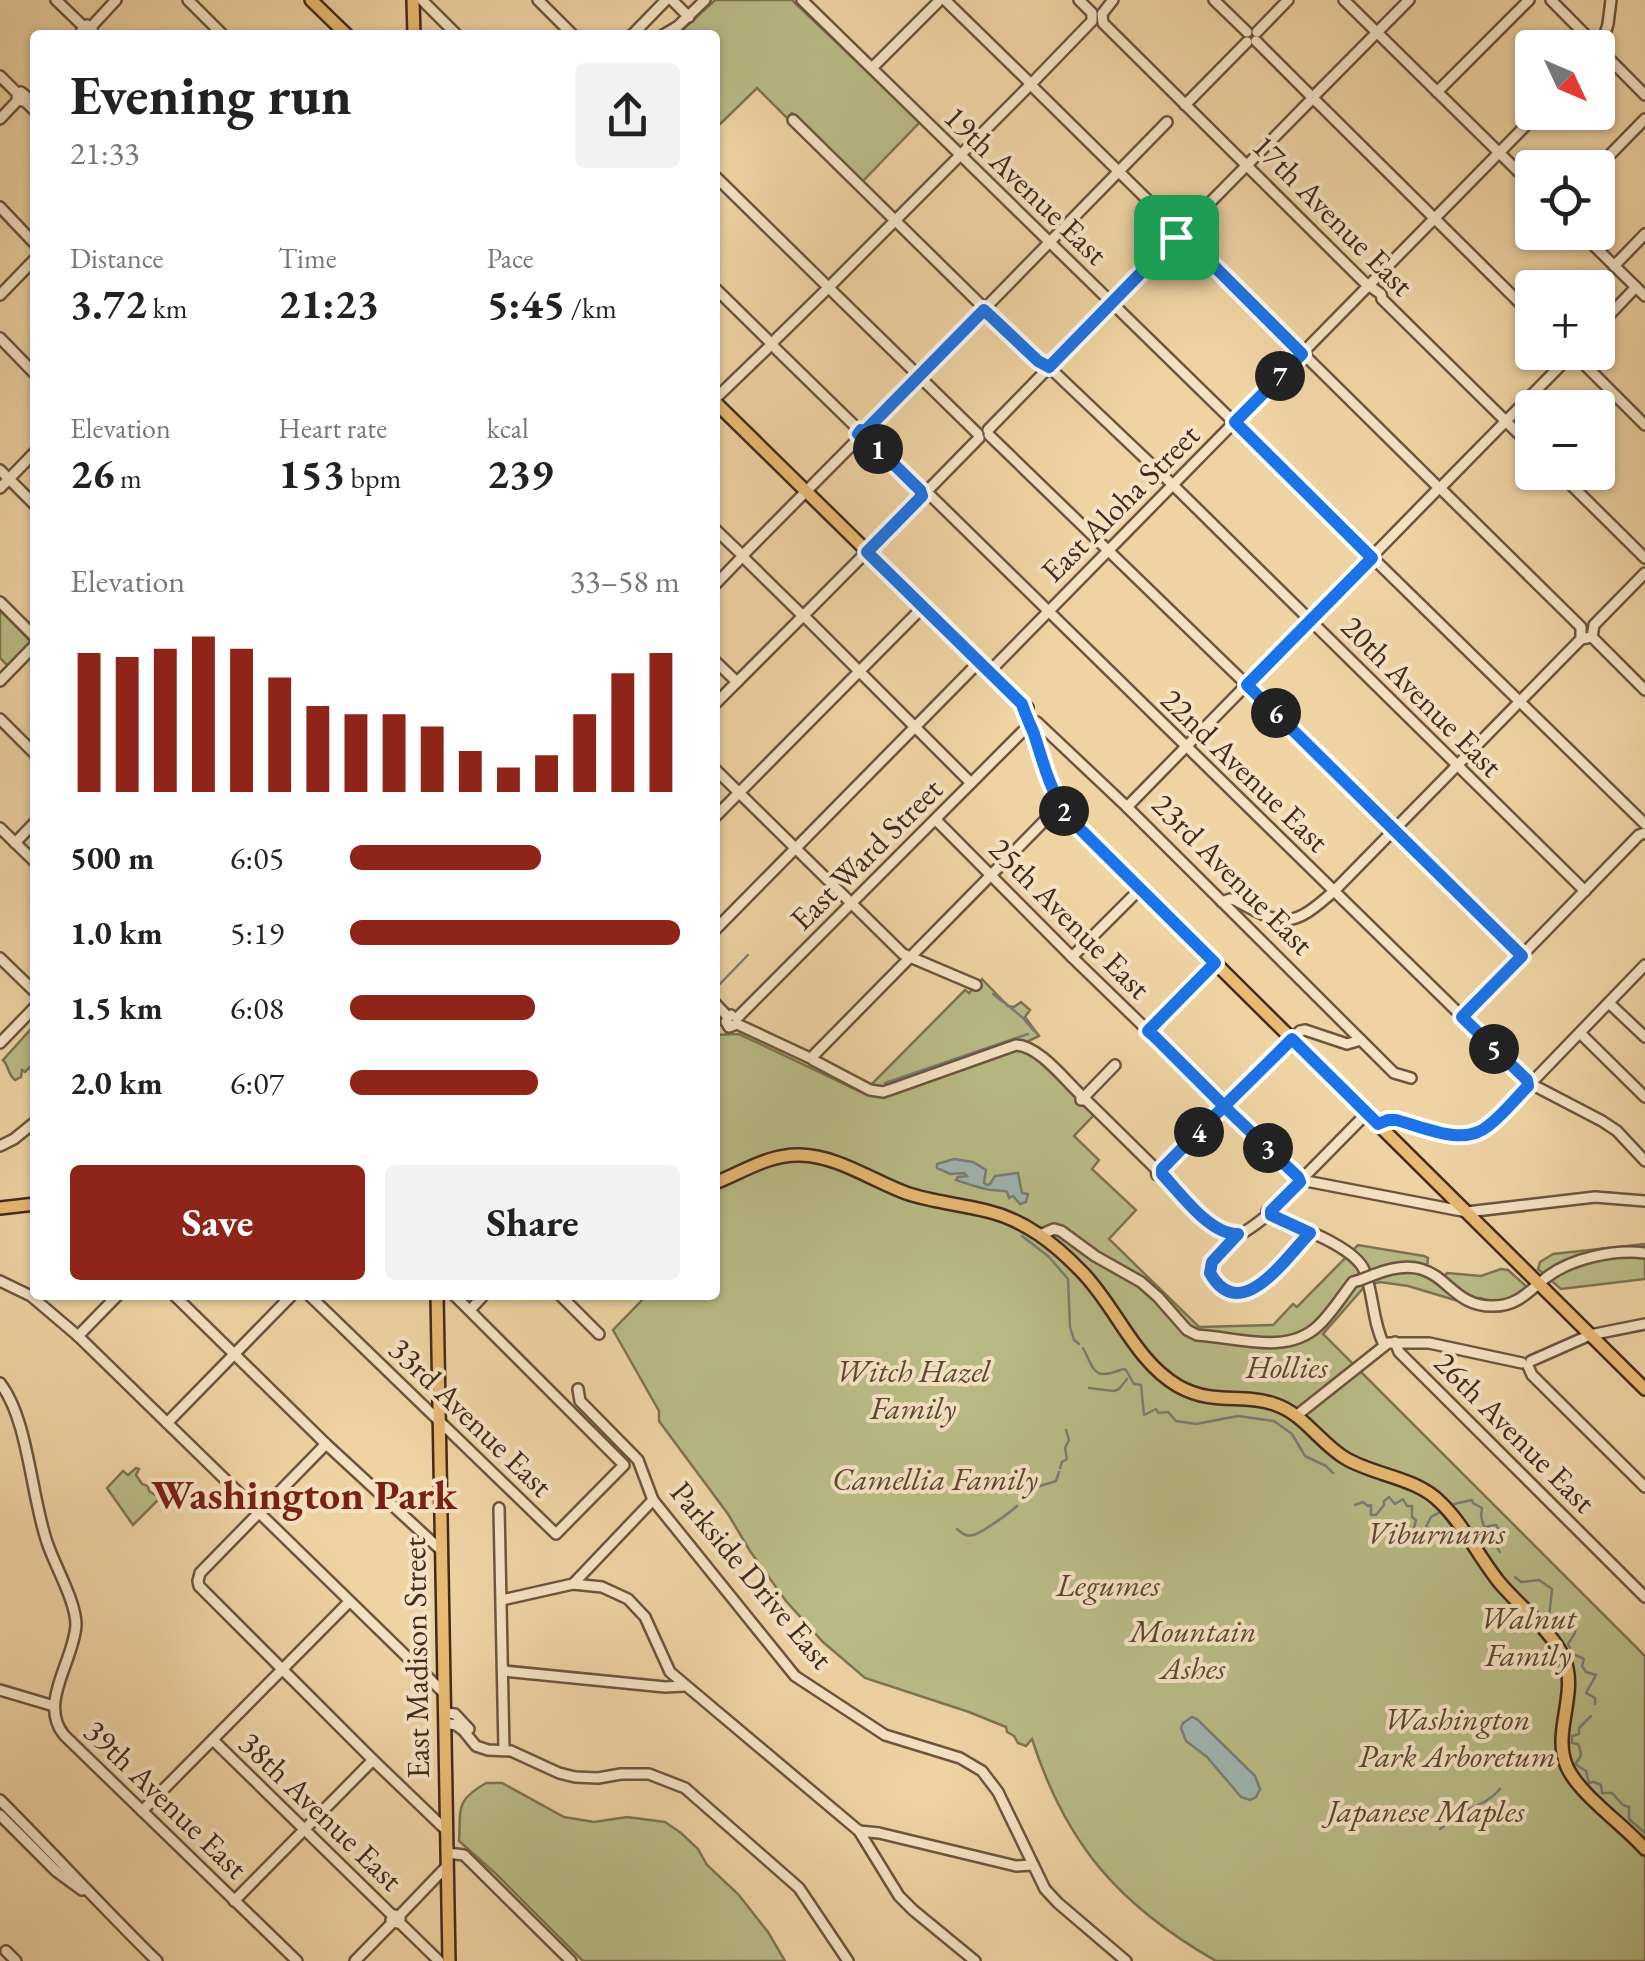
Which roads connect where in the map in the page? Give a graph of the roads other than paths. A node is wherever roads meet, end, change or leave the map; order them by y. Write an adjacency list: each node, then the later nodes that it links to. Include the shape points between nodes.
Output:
1 (56, 0): 23 (street)
2 (116, 0): 24 (street)
3 (188, 0): 25 (street)
4 (310, 0): 26 (main road)
5 (413, 0): 27 (main road)
6 (422, 0): 28 (street)
7 (538, 0): 29 (street)
8 (669, 0): 21 (street); 30 (street)
9 (705, 0): 21 (street)
10 (802, 0): 37 (street, 19th Avenue East)
11 (1079, 0): 22 (street, 17th Avenue East)
12 (1113, 0): 22 (street)
13 (1214, 0): 35 (street)
14 (1288, 0): 35 (street)
15 (1344, 0): 34 (street)
16 (1409, 0): 34 (street)
17 (1529, 0): 41 (street)
18 (1550, 0): 32 (street)
19 (1611, 0): 33 (street)
20 (942, 1): 37 (street); 39 (street)
21 (689, 17): 31 (street)
22 (1097, 17): 39 (street); 45 (street, 17th Avenue East)
23 (84, 30)
24 (90, 30)
25 (218, 30)
26 (341, 30)
27 (414, 30)
28 (452, 30)
29 (569, 30)
30 (637, 30)
31 (670, 30)
32 (1578, 30)
33 (1606, 30)
34 (1377, 32): 41 (street); 44 (street)
35 (1252, 37): 44 (street); 45 (street)
36 (1615, 67): 42 (street)
37 (872, 68): 54 (street, 19th Avenue East)
38 (0, 76): 43 (street)
39 (1031, 84): 54 (street); 57 (street)
40 (30, 89): 43 (street)
41 (1437, 92): 53 (street)
42 (1645, 95)
43 (21, 97): 46 (street); 47 (street)
44 (1313, 97): 55 (street); 60 (street)
45 (1185, 105): 55 (street, 17th Avenue East)
46 (30, 106)
47 (0, 119)
48 (1645, 119): 52 (street)
49 (794, 120): 61 (street, 20th Avenue East)
50 (1167, 122): 57 (street)
51 (1521, 130): 53 (street, East Aloha Street)
52 (1615, 150)
53 (1499, 153): 56 (street); 60 (street, East Aloha Street)
54 (960, 155): 61 (street); 65 (street, 19th Avenue East)
55 (1247, 165): 62 (street); 69 (street, 17th Avenue East)
56 (1515, 169)
57 (1119, 172): 62 (street); 65 (street)
58 (720, 181): 70 (street)
59 (0, 207): 64 (street)
60 (1435, 218): 69 (street, East Aloha Street); 75 (street)
61 (894, 220): 70 (street); 78 (street, 20th Avenue East)
62 (1181, 233): 76 (street); 81 (street)
63 (1645, 234): 68 (street)
64 (30, 239)
65 (1050, 243): 76 (street, 19th Avenue East); 78 (street)
66 (1598, 250): 68 (street)
67 (30, 264): 73 (street)
68 (1614, 266): 71 (street)
69 (1369, 286): 81 (street, East Aloha Street); 89 (street, 17th Avenue East)
70 (828, 287): 80 (street); 86 (street)
71 (1636, 287): 74 (street); 77 (street)
72 (720, 293): 80 (street, 22nd Avenue East)
73 (0, 295)
74 (1645, 296)
75 (1515, 298)
76 (1112, 303): 82 (street); 90 (street, 19th Avenue East)
77 (1615, 309)
78 (984, 310): 82 (street, 20th Avenue East); 86 (street)
79 (0, 338): 83 (street)
80 (771, 344): 87 (street); 93 (street, 22nd Avenue East)
81 (1302, 354): 90 (street, East Aloha Street); 100 (street)
82 (1049, 367): 94 (street); 98 (street, 20th Avenue East)
83 (30, 369)
84 (1556, 370): 89 (street)
85 (1588, 370): 91 (street)
86 (918, 378): 93 (street); 94 (street)
87 (720, 395)
88 (720, 405): 102 (main road, 23rd Avenue East)
89 (1506, 421): 92 (street, 17th Avenue East); 100 (street)
90 (1235, 422): 98 (street, East Aloha Street); 109 (street, 19th Avenue East)
91 (1645, 425)
92 (1515, 430)
93 (863, 434): 102 (street); 103 (street, 22nd Avenue East)
94 (984, 434): 103 (street); 106 (street)
95 (30, 457): 97 (street)
96 (0, 470): 97 (street)
97 (9, 479): 99 (street); 104 (street)
98 (1173, 485): 106 (street, East Aloha Street); 117 (street, 20th Avenue East)
99 (0, 488)
100 (1439, 488): 109 (street); 119 (street)
101 (1576, 490): 110 (street)
102 (806, 492): 107 (main road, 23rd Avenue East); 108 (street)
103 (925, 492): 107 (street); 115 (street, 22nd Avenue East)
104 (30, 500)
105 (720, 535): 108 (street)
106 (1109, 550): 115 (street, East Aloha Street); 126 (street)
107 (867, 552): 114 (main road, 23rd Avenue East); 116 (street)
108 (743, 556): 112 (street); 116 (street)
109 (1372, 558): 117 (street); 129 (street, 19th Avenue East)
110 (1645, 558)
111 (1645, 573): 119 (street)
112 (720, 580)
113 (0, 602): 118 (street)
114 (923, 607): 122 (main road, 23rd Avenue East); 123 (street)
115 (1049, 611): 122 (street, East Aloha Street); 133 (street, 22nd Avenue East)
116 (803, 616): 123 (street); 125 (street)
117 (1310, 620): 126 (street); 135 (street, 20th Avenue East)
118 (30, 633)
119 (1586, 638): 127 (street); 129 (street)
120 (30, 650): 124 (street)
121 (720, 666): 125 (street)
122 (984, 667): 131 (main road, 23rd Avenue East); 132 (street, East Aloha Street)
123 (859, 672): 132 (street); 138 (street)
124 (0, 681)
125 (737, 682): 128 (street)
126 (1247, 685): 133 (street); 146 (street)
127 (1645, 690)
128 (720, 699)
129 (1519, 702): 135 (street); 143 (street, 19th Avenue East)
130 (0, 719): 134 (street)
131 (1033, 723): 137 (street, East Ward Street); 139 (main road); 140 (street, 23rd Avenue East)
132 (915, 728): 137 (street); 149 (street, East Aloha Street)
133 (1186, 747): 140 (street); 153 (street, 22nd Avenue East)
134 (30, 749)
135 (1458, 765): 146 (street); 154 (street, 20th Avenue East)
136 (720, 774): 138 (street)
137 (972, 783): 142 (street, East Ward Street)
138 (739, 792): 141 (street); 149 (street)
139 (1060, 805): 151 (street); 152 (main road)
140 (1127, 807): 155 (street, 23rd Avenue East)
141 (720, 812)
142 (936, 820): 151 (street, 25th Avenue East); 156 (street, East Ward Street)
143 (1645, 824)
144 (30, 827): 148 (street)
145 (0, 828): 148 (street)
146 (1394, 830): 153 (street); 158 (street)
147 (1645, 832): 154 (street)
148 (16, 842): 150 (street)
149 (794, 849): 156 (street); 157 (street, East Aloha Street)
150 (30, 857)
151 (991, 875): 159 (street); 160 (street, 25th Avenue East)
152 (1140, 888): 160 (street); 162 (main road)
153 (1334, 891): 155 (street, via 1301,917 1284,921 1235,900); 169 (street, 22nd Avenue East)
154 (1585, 891): 158 (street)
155 (1222, 902): 176 (street, 23rd Avenue East)
156 (852, 904): 159 (street); 170 (street, East Ward Street)
157 (720, 925)
158 (1522, 956): 169 (street)
159 (910, 957): 164 (street); 178 (street)
160 (1072, 957): 172 (street, 25th Avenue East)
161 (0, 958): 165 (street)
162 (1215, 963): 172 (street); 175 (main road)
163 (1645, 965): 166 (street)
164 (976, 986)
165 (30, 987)
166 (1608, 1003): 173 (street); 174 (street)
167 (720, 1008): 170 (street)
168 (30, 1012): 177 (street)
169 (1462, 1017): 181 (street, 22nd Avenue East)
170 (732, 1021): 171 (street); 178 (street)
171 (720, 1025)
172 (1148, 1031): 184 (street, 25th Avenue East)
173 (1580, 1033): 181 (street); 183 (street)
174 (1645, 1037)
175 (1292, 1039): 176 (street, via 1306,1030 1347,1044); 184 (street); 185 (main road)
176 (1361, 1040): 180 (street, 23rd Avenue East, via 1394,1073)
177 (0, 1043)
178 (812, 1058): 182 (street, via 876,1092 1024,1045)
179 (1115, 1065): 182 (street)
180 (1410, 1078)
181 (1530, 1083): 186 (street, via 1472,1135 1390,1120); 189 (street, 22nd Avenue East, via 1602,1121)
182 (1084, 1097): 190 (street)
183 (1645, 1097)
184 (1225, 1106): 190 (street); 191 (street, 25th Avenue East)
185 (1366, 1113): 186 (main road); 191 (street)
186 (1378, 1124): 196 (main road)
187 (30, 1126): 188 (street)
188 (0, 1146)
189 (1645, 1161)
190 (1160, 1171): 199 (street, via 1212,1225)
191 (1302, 1179): 196 (street); 197 (street)
192 (720, 1181): 200 (main road, via 771,1158 816,1156 906,1193 1006,1216)
193 (1645, 1201): 196 (street, via 1595,1196)
194 (30, 1205): 195 (main road)
195 (0, 1208)
196 (1466, 1212): 203 (main road)
197 (1270, 1214): 198 (street, 26th Avenue East); 199 (street)
198 (1310, 1233): 199 (street, via 1246,1294 1226,1290 1210,1273); 219 (street, 26th Avenue East, via 1361,1263 1376,1328)
199 (1238, 1234)
200 (1040, 1235): 203 (street, bridge, via 1062,1231 1141,1282 1186,1330 1266,1342 1297,1339 1315,1329 1353,1282 1391,1267 1424,1269 1467,1299 1490,1306 1512,1303); 225 (main road, via 1089,1279 1167,1379 1204,1396 1266,1402)
201 (1645, 1253): 203 (street, via 1572,1264)
202 (0, 1281): 204 (street)
203 (1540, 1284): 217 (main road)
204 (30, 1293)
205 (39, 1300): 218 (street)
206 (113, 1300): 218 (street)
207 (179, 1300): 220 (street)
208 (287, 1300): 220 (street)
209 (314, 1300): 226 (street, 33rd Avenue East)
210 (437, 1300): 226 (main road, East Madison Street)
211 (459, 1300): 214 (street)
212 (479, 1300): 214 (street)
213 (565, 1300): 216 (street)
214 (470, 1310): 226 (street, 33rd Avenue East, via 624,1465 556,1534)
215 (1645, 1324): 217 (street)
216 (599, 1334)
217 (1590, 1335): 221 (street); 224 (main road)
218 (78, 1336): 227 (street)
219 (1390, 1344): 221 (street, via 1429,1343); 225 (street); 235 (street, 26th Avenue East)
220 (234, 1354): 227 (street); 228 (street)
221 (1527, 1363): 229 (street)
222 (0, 1383): 243 (street, via 16,1412 46,1538 75,1614)
223 (578, 1388): 230 (street, Parkside Drive East, via 580,1400 638,1460)
224 (1645, 1389)
225 (1296, 1416): 254 (main road, via 1345,1458 1437,1499 1553,1641 1570,1678 1562,1743 1566,1765)
226 (440, 1420): 233 (main road, East Madison Street)
227 (167, 1423): 232 (street)
228 (326, 1444): 232 (street); 233 (street)
229 (1645, 1486)
230 (653, 1500): 234 (street); 256 (street, Parkside Drive East, via 796,1676 885,1735 982,1771)
231 (499, 1508): 236 (street)
232 (258, 1513): 237 (street); 238 (street, via 198,1581)
233 (442, 1551): 242 (main road, East Madison Street)
234 (573, 1584): 236 (street); 240 (street, via 602,1586 633,1603 670,1672)
235 (1645, 1597)
236 (502, 1600): 239 (street)
237 (349, 1602): 238 (street); 242 (street)
238 (282, 1670): 245 (street); 247 (street)
239 (504, 1671): 240 (street); 246 (street)
240 (686, 1686): 253 (street)
241 (0, 1690): 243 (street, 39th Avenue East)
242 (444, 1694): 244 (main road, East Madison Street)
243 (54, 1706): 249 (street, 39th Avenue East, via 60,1730)
244 (445, 1718): 246 (street, via 458,1716 482,1748); 252 (main road, East Madison Street)
245 (214, 1741): 249 (street); 251 (street, 38th Avenue East)
246 (504, 1750): 266 (street, via 575,1777 649,1774 684,1788 800,1888)
247 (373, 1760): 251 (street); 252 (street)
248 (0, 1800): 257 (street)
249 (142, 1811): 258 (street, 39th Avenue East)
250 (0, 1816): 257 (street)
251 (304, 1829): 258 (street); 259 (street, 38th Avenue East)
252 (447, 1831): 255 (main road, East Madison Street)
253 (860, 1831): 256 (street); 267 (street, via 912,1910)
254 (1645, 1849)
255 (447, 1860): 259 (street); 264 (main road, East Madison Street); 265 (street, via 464,1855)
256 (1032, 1865): 268 (street, Parkside Drive East, via 1058,1903)
257 (61, 1867): 260 (street)
258 (234, 1901): 261 (street, 39th Avenue East)
259 (396, 1919): 262 (street); 263 (street, 38th Avenue East)
260 (157, 1961)
261 (297, 1961)
262 (355, 1961)
263 (439, 1961)
264 (449, 1961)
265 (571, 1961)
266 (848, 1961)
267 (975, 1961)
268 (1126, 1961)

